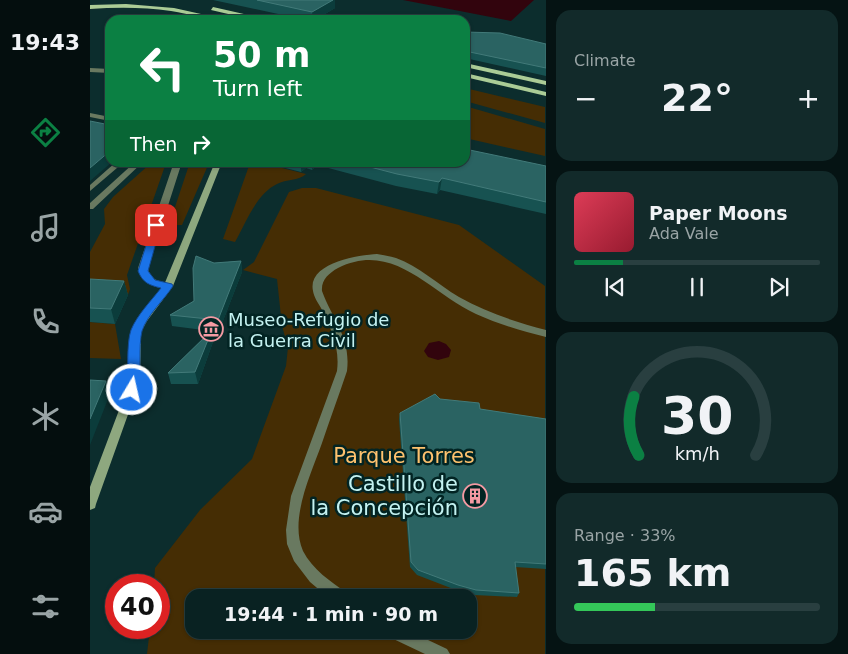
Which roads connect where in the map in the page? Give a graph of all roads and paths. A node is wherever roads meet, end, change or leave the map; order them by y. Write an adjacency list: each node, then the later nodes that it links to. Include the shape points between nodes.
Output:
1 (102, 0): 2 (main road)
2 (90, 1)
3 (202, 6): 6 (main road)
4 (90, 7): 5 (main road, via 132,4)
5 (201, 15)
6 (241, 15)
7 (470, 66): 11 (main road)
8 (90, 70): 9 (street)
9 (105, 71)
10 (470, 77): 12 (main road)
11 (546, 83)
12 (546, 94)
13 (90, 115): 14 (street)
14 (105, 117)
15 (115, 167): 19 (street)
16 (134, 167): 20 (street)
17 (176, 167): 21 (street, via 143,268 149,280)
18 (217, 167): 21 (street)
19 (90, 189)
20 (90, 207)
21 (168, 286): 23 (street, via 136,332 134,381)
22 (546, 334): 24 (street, via 470,308 402,262 369,257 352,259 327,270 317,287 340,335 345,359 297,496 292,536 300,560)
23 (90, 504)
24 (330, 589)
25 (410, 639): 26 (street)
26 (442, 654)

